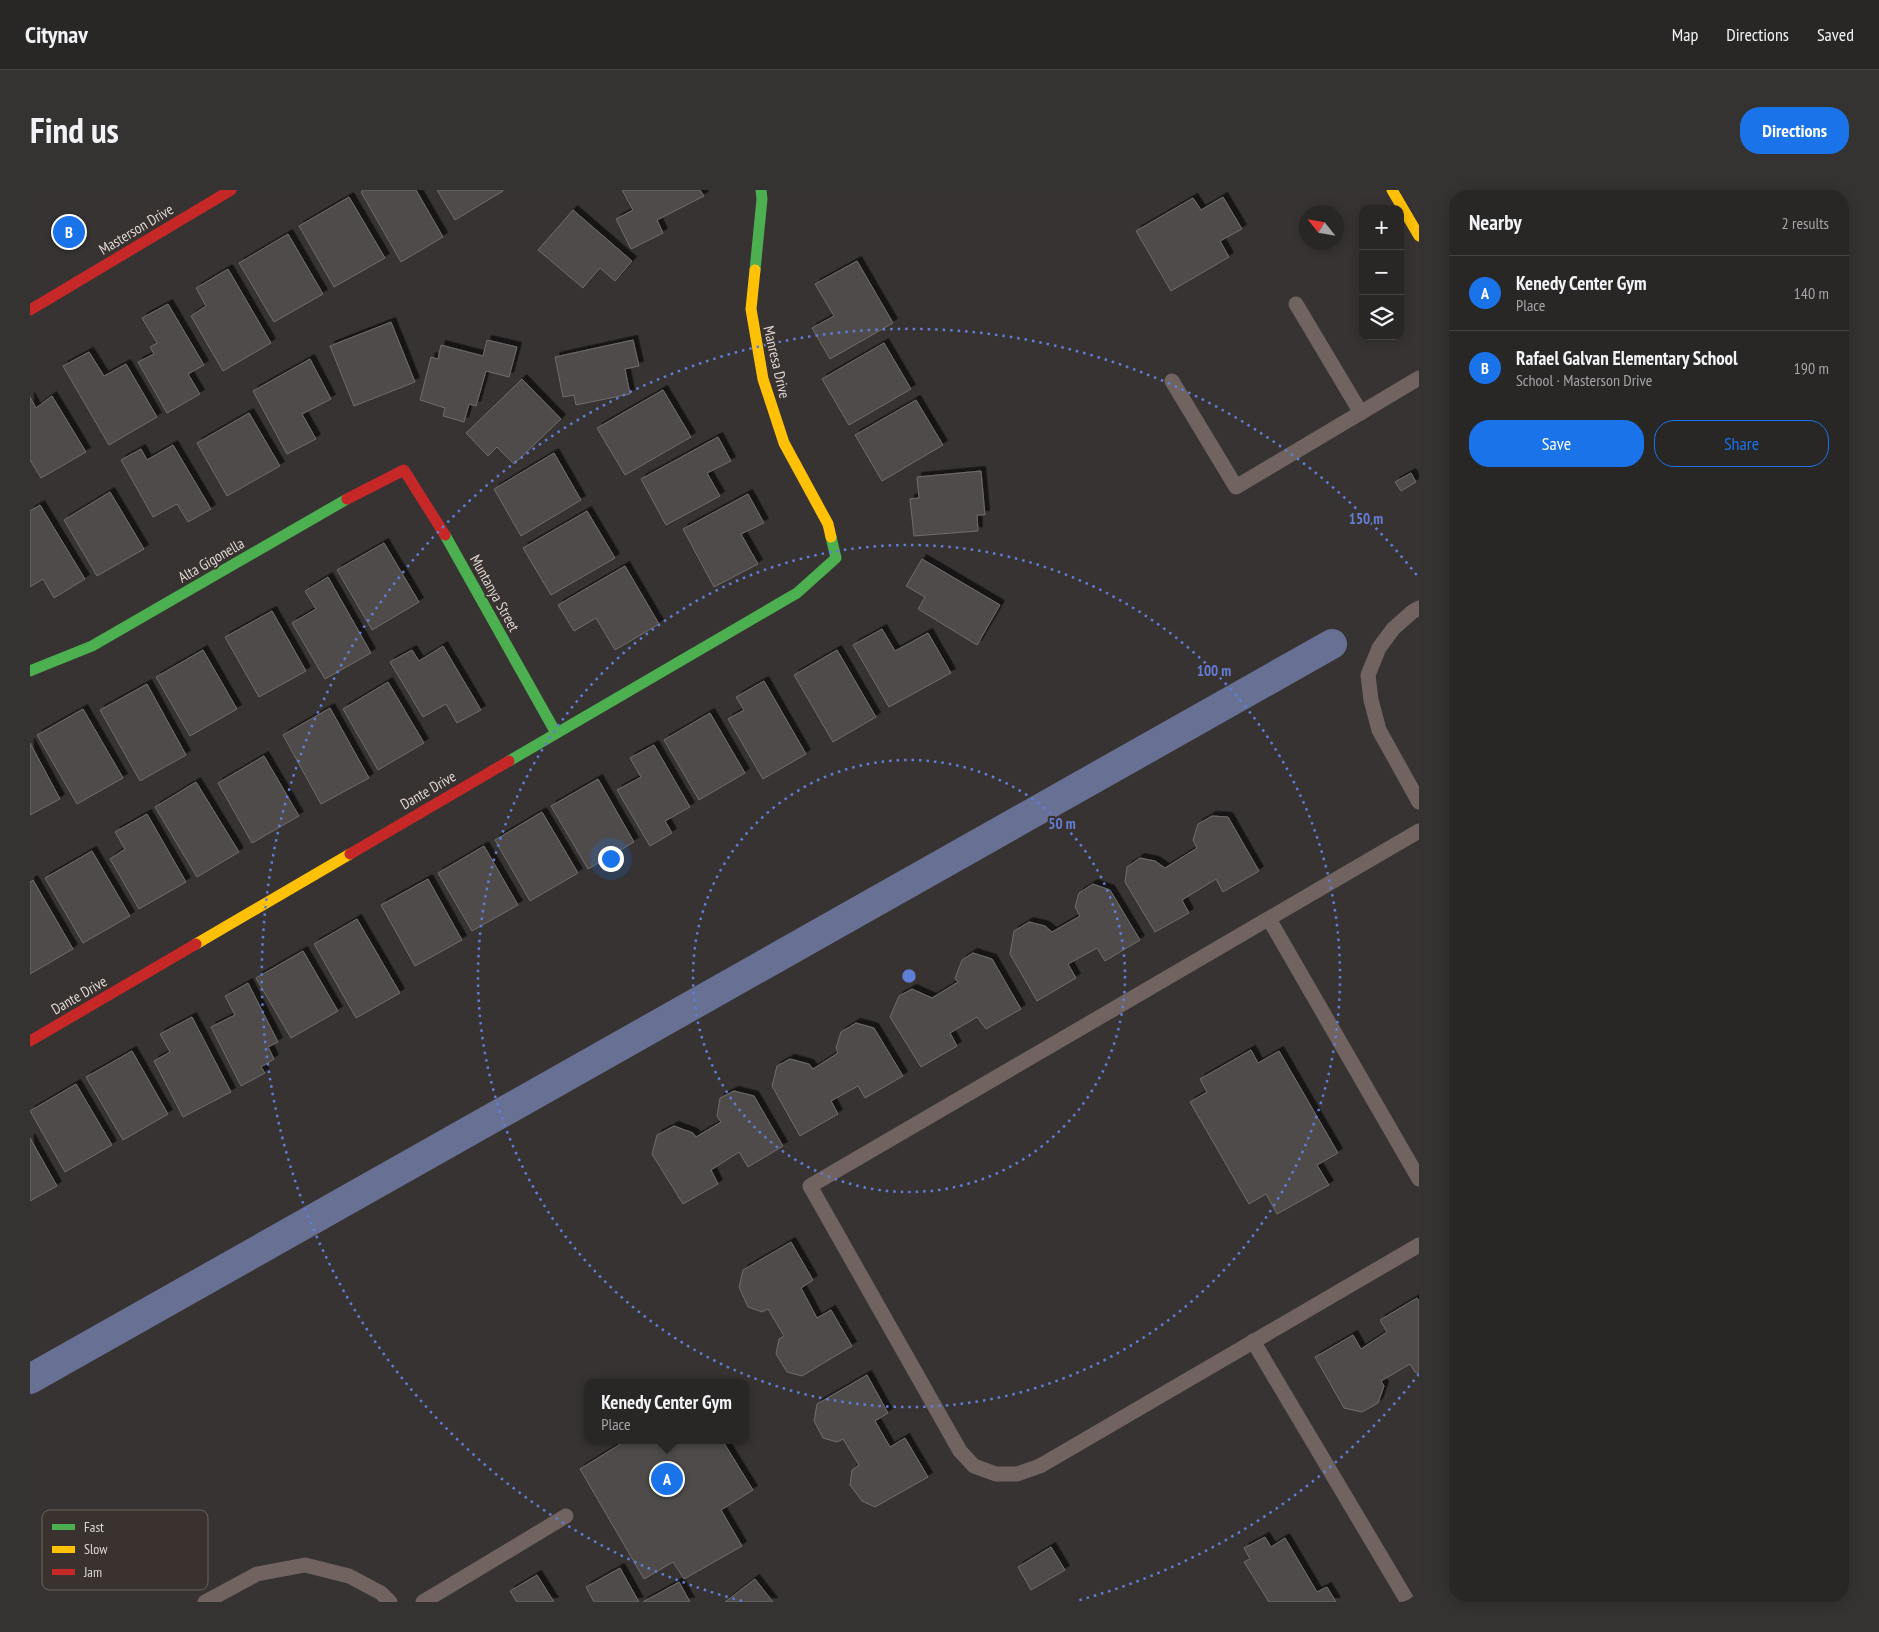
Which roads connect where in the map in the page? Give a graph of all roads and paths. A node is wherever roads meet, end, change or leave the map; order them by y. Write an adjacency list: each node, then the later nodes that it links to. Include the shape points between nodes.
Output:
1 (229, 190): 6 (street, Masterson Drive)
2 (761, 190): 11 (street, Manresa Drive, via 751,309 763,379 784,443 828,524)
3 (1392, 190): 4 (street)
4 (1419, 236)
5 (1296, 304): 9 (lane)
6 (30, 310)
7 (1419, 378): 9 (lane)
8 (1172, 381): 9 (lane, via 1236,488)
9 (1361, 413)
10 (404, 470): 13 (street, Alta Gigonella, via 352,496 92,646); 14 (street, Muntanya Street, via 437,521)
11 (836, 558): 14 (street, Dante Drive, via 797,593)
12 (1419, 608): 15 (lane, via 1393,630 1379,648 1368,675 1380,730)
13 (30, 671)
14 (556, 732): 18 (street, Dante Drive)
15 (1419, 802)
16 (1419, 831): 17 (lane)
17 (1269, 919): 19 (lane); 21 (lane, via 810,1186 960,1451 974,1466 996,1474 1017,1474 1040,1466)
18 (30, 1041)
19 (1419, 1179)
20 (1419, 1245): 21 (lane)
21 (1253, 1342): 26 (lane)
22 (566, 1516): 25 (lane)
23 (205, 1602): 24 (lane, via 257,1574 305,1565 349,1576 381,1593)
24 (390, 1602)
25 (423, 1602)
26 (1408, 1602)

